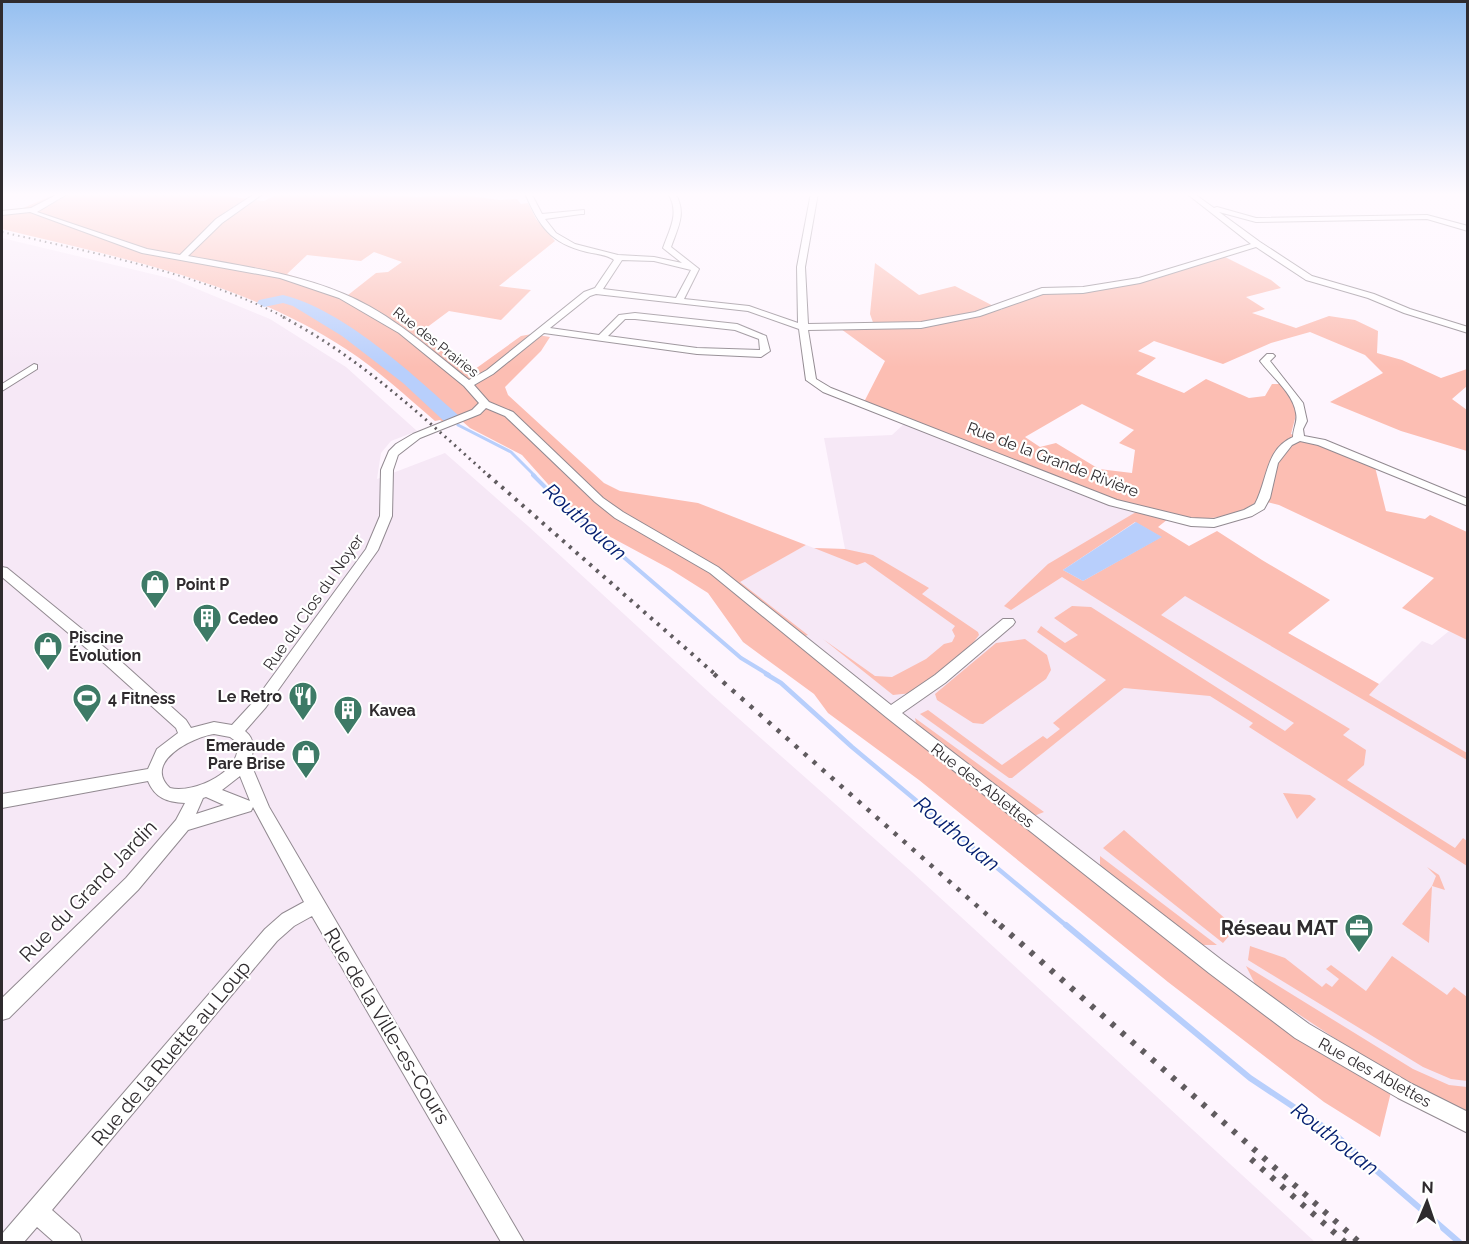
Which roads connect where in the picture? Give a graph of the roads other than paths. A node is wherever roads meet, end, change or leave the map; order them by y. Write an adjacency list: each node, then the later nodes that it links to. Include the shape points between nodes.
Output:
1 (146, 251): 9 (street, Rue des Prairies)
2 (189, 251): 9 (street)
3 (590, 251): 8 (street)
4 (671, 251): 10 (street)
5 (803, 251): 13 (street)
6 (1239, 251): 13 (street, via 1140,280 1083,290 1042,291 961,318 921,325)
7 (1268, 251): 15 (street, via 1309,278)
8 (618, 257): 10 (street, via 654,259); 11 (street)
9 (182, 258): 19 (street, Rue des Prairies, via 282,276 342,296 402,331)
10 (695, 269): 12 (street)
11 (596, 291): 12 (street); 14 (street)
12 (678, 302): 13 (street, via 749,309)
13 (802, 327): 24 (street, Rue de la Grande Rivière, via 811,380 817,385 1113,503 1177,520 1208,524 1260,506 1273,463 1288,443)
14 (542, 330): 16 (street); 19 (street, via 490,372)
15 (1467, 330)
16 (601, 338): 16 (street, via 622,316 635,316 737,327 763,338 765,351 697,351)
17 (1270, 356): 24 (street, via 1265,361 1290,391 1303,416)
18 (34, 367): 20 (street)
19 (468, 384): 21 (street, Rue des Prairies)
20 (2, 388)
21 (484, 404): 22 (street); 23 (street, Rue des Ablettes, via 509,414)
22 (465, 417): 23 (street, Rue des Ablettes, via 487,414); 29 (street, Rue du Clos du Noyer, via 410,440 394,452 386,468 386,516 372,550)
23 (516, 424): 28 (street, Rue des Ablettes, via 599,500 714,570)
24 (1299, 438): 25 (street, via 1321,442)
25 (1467, 503)
26 (2, 571): 30 (street, via 110,660 181,724)
27 (1008, 622): 28 (street, via 940,679)
28 (891, 713): 40 (street, Rue des Ablettes, via 1302,1031)
29 (236, 732): 30 (street, via 214,728); 31 (street, via 246,744)
30 (187, 735): 32 (street, via 158,760)
31 (242, 763): 33 (street, via 229,779); 36 (street, Rue de la Ville-es-Cours)
32 (154, 774): 33 (street, via 155,783 171,795); 34 (street)
33 (202, 793): 35 (street); 37 (street, Rue du Grand Jardin)
34 (2, 801)
35 (241, 806): 36 (street); 37 (street)
36 (262, 810): 38 (street, Rue de la Ville-es-Cours)
37 (182, 825): 39 (street, Rue du Grand Jardin, via 102,915)
38 (315, 905): 41 (street, Rue de la Ruette au Loup, via 271,935); 44 (street, Rue de la Ville-es-Cours)
39 (2, 1011)
40 (1467, 1123)
41 (37, 1212): 42 (street, Rue de la Ruette au Loup); 43 (street)
42 (10, 1242)
43 (71, 1242)
44 (513, 1242)

